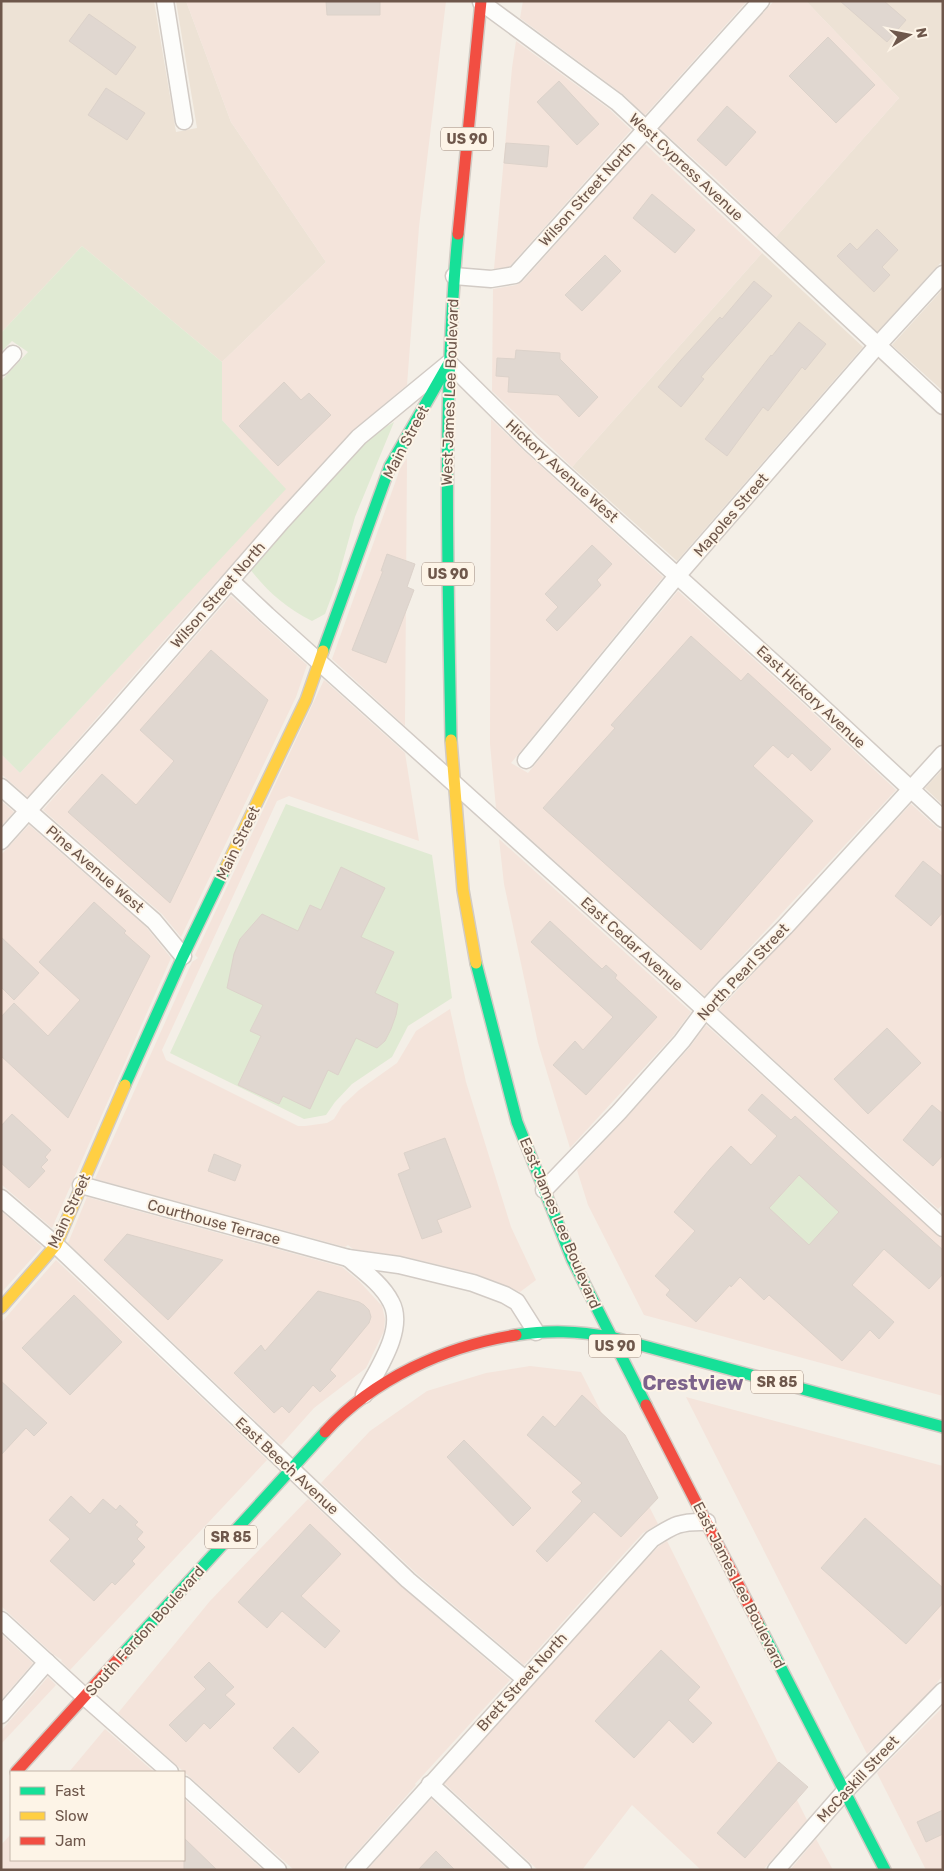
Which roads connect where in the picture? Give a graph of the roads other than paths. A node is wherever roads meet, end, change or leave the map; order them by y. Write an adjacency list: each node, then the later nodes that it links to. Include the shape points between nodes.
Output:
1 (165, 1): 4 (street)
2 (761, 1): 5 (street, Wilson Street North)
3 (481, 2): 5 (street, West Cypress Avenue, via 617,102); 7 (main road, West James Lee Boulevard / US 90)
4 (184, 120)
5 (645, 129): 7 (street, Wilson Street North, via 515,276 491,280); 8 (street, West Cypress Avenue)
6 (943, 274): 8 (street, Mapoles Street)
7 (454, 276): 10 (main road, West James Lee Boulevard / US 90)
8 (878, 346): 12 (street, West Cypress Avenue); 13 (street, Mapoles Street)
9 (13, 354): 11 (street)
10 (449, 363): 13 (street, Hickory Avenue West, via 531,444); 14 (street, Wilson Street North, via 359,437); 15 (main road, Main Street, via 390,466); 18 (main road, West James Lee Boulevard / US 90, via 448,652)
11 (1, 367)
12 (943, 406)
13 (677, 576): 17 (street, Mapoles Street); 20 (street, East Hickory Avenue)
14 (231, 581): 15 (street, East Cedar Avenue); 21 (street, Wilson Street North)
15 (320, 662): 18 (street, East Cedar Avenue); 24 (main road, Main Street, via 306,700)
16 (943, 754): 20 (street, North Pearl Street)
17 (526, 760)
18 (454, 784): 25 (street, East Cedar Avenue); 27 (main road, East James Lee Boulevard / US 90, via 462,890 476,963 517,1122)
19 (1, 787): 21 (street, Pine Avenue West)
20 (910, 789): 22 (street, East Hickory Avenue); 25 (street, North Pearl Street)
21 (29, 811): 23 (street, Wilson Street North); 24 (street, Pine Avenue West, via 154,921)
22 (943, 819)
23 (1, 840)
24 (183, 956): 26 (main road, Main Street)
25 (705, 1010): 27 (street, North Pearl Street, via 619,1112); 29 (street, East Cedar Avenue)
26 (81, 1185): 30 (main road, Main Street); 31 (street, Courthouse Terrace)
27 (544, 1190): 34 (main road, East James Lee Boulevard / US 90, via 572,1259)
28 (1, 1198): 30 (street, East Beech Avenue)
29 (941, 1223)
30 (56, 1246): 32 (main road, Main Street); 37 (street, East Beech Avenue)
31 (348, 1258): 33 (street, Courthouse Terrace, via 399,1265 473,1283 505,1295 517,1302); 35 (street, Courthouse Terrace, via 392,1302 395,1318 389,1346)
32 (1, 1308)
33 (536, 1332): 34 (main road, South Ferdon Boulevard / SR 85, via 576,1331); 35 (main road, South Ferdon Boulevard / SR 85, via 476,1343 435,1358 400,1375)
34 (611, 1337): 36 (main road, SR 85); 38 (main road, East James Lee Boulevard / US 90)
35 (362, 1400): 37 (main road, South Ferdon Boulevard / SR 85, via 339,1417)
36 (943, 1428)
37 (291, 1469): 41 (street, East Beech Avenue, via 408,1580); 43 (main road, South Ferdon Boulevard / SR 85)
38 (707, 1522): 41 (street, Brett Street North, via 674,1525 652,1539); 49 (main road, East James Lee Boulevard / US 90)
39 (1, 1620): 40 (street)
40 (47, 1662): 43 (street); 44 (street)
41 (525, 1679): 47 (street, Brett Street North)
42 (943, 1691): 49 (street, McCaskill Street)
43 (84, 1697): 45 (main road, South Ferdon Boulevard / SR 85); 46 (street)
44 (1, 1715)
45 (17, 1771)
46 (169, 1771)
47 (430, 1784): 51 (street, Brett Street North); 52 (street)
48 (185, 1786): 50 (street)
49 (845, 1791): 53 (street, McCaskill Street); 54 (main road, East James Lee Boulevard / US 90)
50 (278, 1870)
51 (354, 1870)
52 (523, 1870)
53 (776, 1870)
54 (885, 1870)

